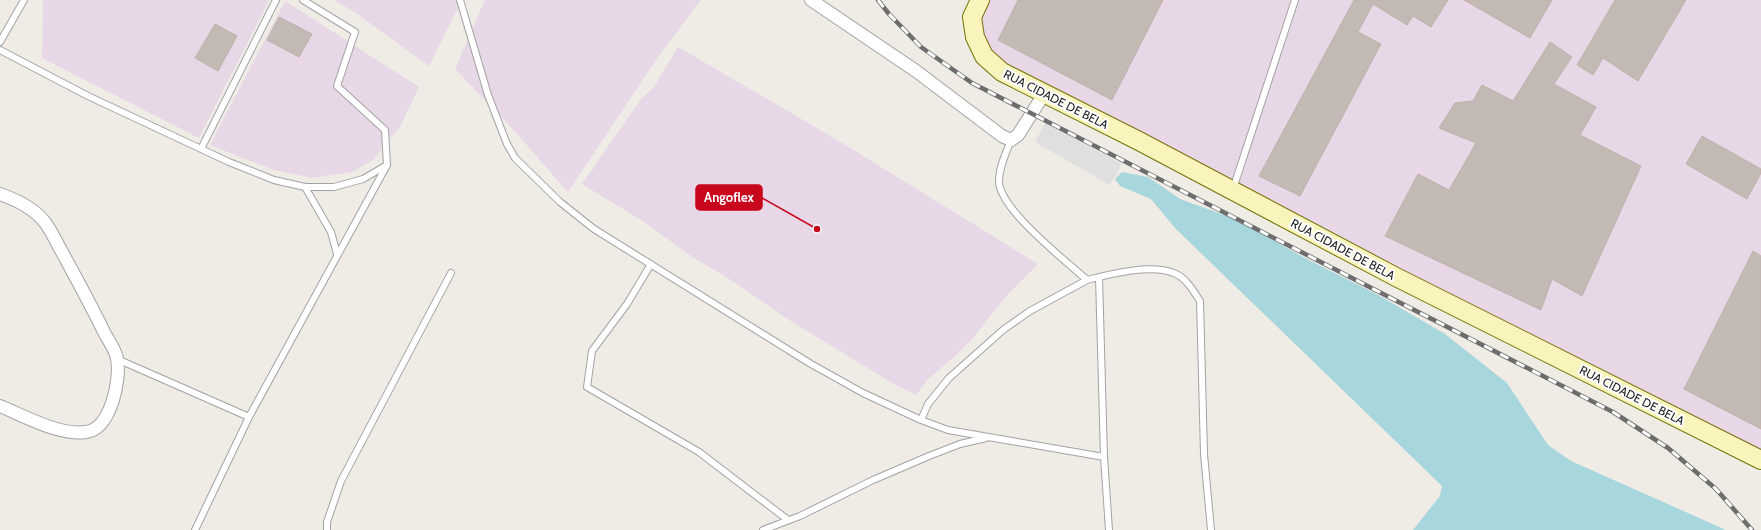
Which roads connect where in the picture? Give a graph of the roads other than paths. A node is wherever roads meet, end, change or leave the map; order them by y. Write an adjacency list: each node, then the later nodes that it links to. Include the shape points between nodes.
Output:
1 (24, 0): 8 (lane)
2 (276, 0): 12 (lane)
3 (303, 0): 13 (lane, via 355,32 337,86 385,130)
4 (460, 0): 18 (lane, via 488,95 515,158 578,217)
5 (811, 0): 11 (street, via 916,71 1002,136)
6 (980, 0): 10 (street, RUA CIDADE DE BELA, via 972,17 975,38 984,56 1002,72)
7 (1295, 0): 15 (lane)
8 (0, 42)
9 (0, 50): 12 (lane, via 88,96)
10 (1044, 94): 11 (street, via 1018,135); 15 (street, RUA CIDADE DE BELA)
11 (1011, 140): 21 (lane, via 1001,170 1001,193 1008,205 1030,229)
12 (201, 149): 14 (lane, via 254,173)
13 (387, 165): 14 (lane, via 363,178 334,187); 17 (lane)
14 (305, 188): 17 (lane, via 331,232)
15 (1232, 190): 28 (street, RUA CIDADE DE BELA, via 1396,277)
16 (0, 194): 22 (street, via 32,209 45,221 86,295)
17 (338, 254): 24 (lane)
18 (650, 264): 25 (lane, via 811,364 863,393); 29 (lane, via 628,304 592,351 587,387 699,452)
19 (451, 273): 31 (lane, via 341,481 327,522)
20 (1099, 277): 21 (lane); 27 (lane); 34 (lane, via 1135,270 1160,270 1176,274 1190,286 1200,301 1204,454)
21 (1087, 280): 25 (lane, via 1041,305 1003,330 949,378 928,404)
22 (117, 359): 23 (street, via 117,384 112,404 97,428 87,432 69,432); 24 (lane)
23 (0, 406)
24 (249, 417): 30 (lane)
25 (921, 420): 26 (lane, via 948,430)
26 (989, 437): 27 (lane); 29 (lane, via 928,456)
27 (1104, 457): 33 (lane)
28 (1761, 460)
29 (788, 520): 32 (lane)
30 (195, 530)
31 (328, 530)
32 (762, 530)
33 (1109, 530)
34 (1211, 530)

